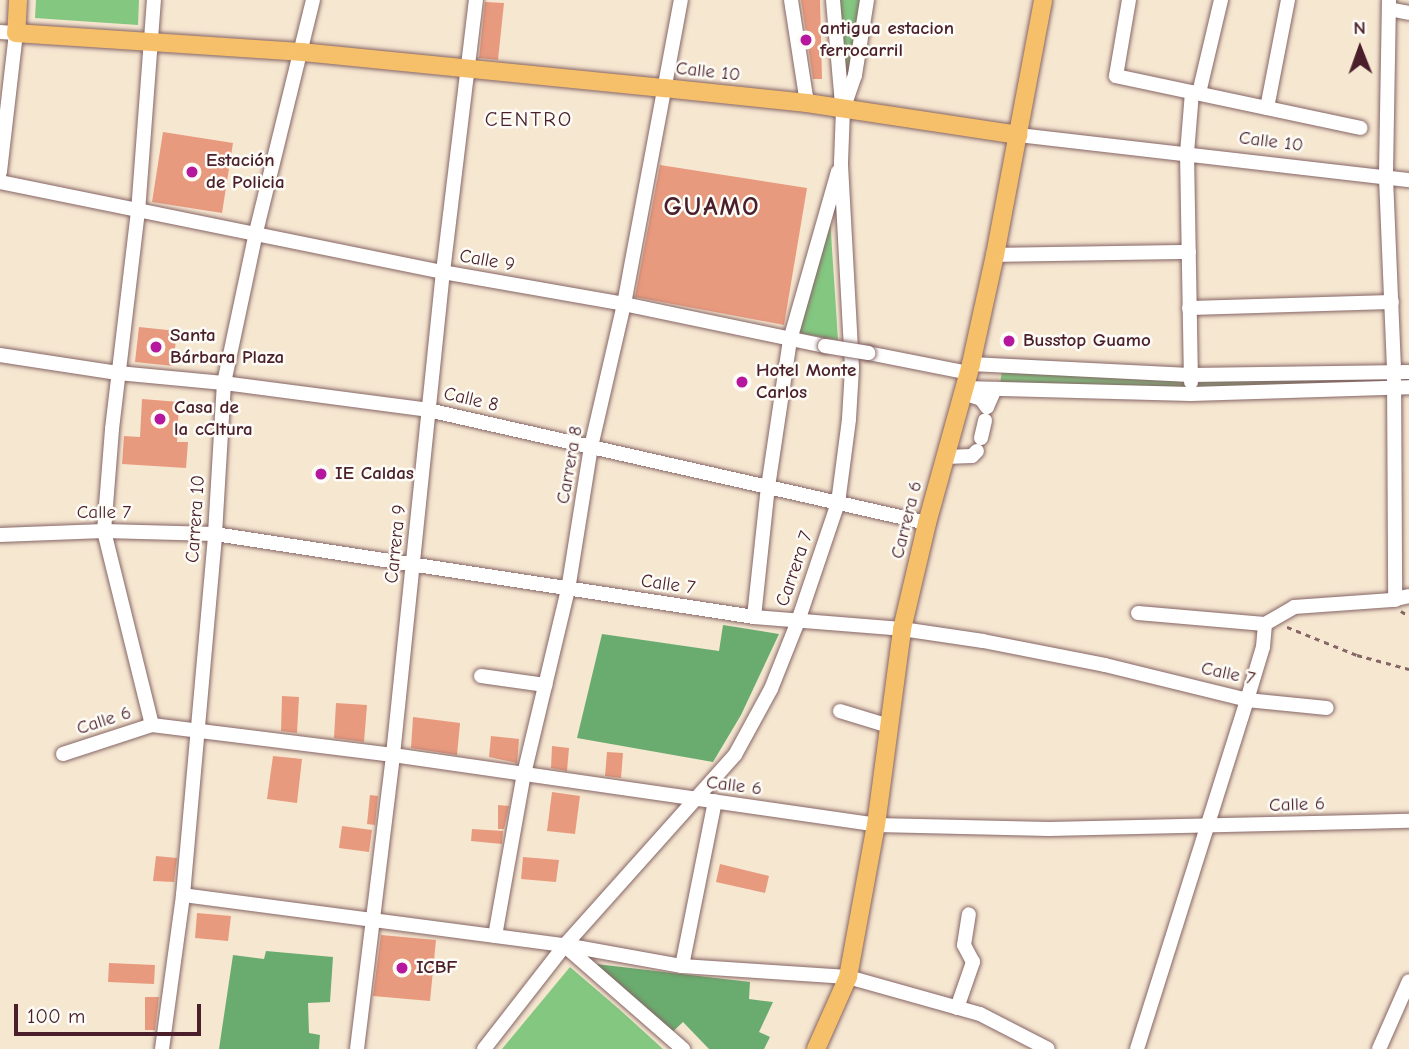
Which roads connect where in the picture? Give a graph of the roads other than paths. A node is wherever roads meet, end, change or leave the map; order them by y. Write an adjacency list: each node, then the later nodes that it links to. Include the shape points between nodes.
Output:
1 (18, 0): 15 (main road)
2 (154, 0): 16 (street)
3 (313, 0): 17 (street, Carrera 10)
4 (476, 0): 18 (street, Carrera 9)
5 (681, 0): 19 (street, Carrera 8)
6 (791, 0): 21 (street)
7 (833, 0): 23 (street)
8 (867, 0): 23 (street, Carrera 7, via 855,75)
9 (1043, 0): 25 (main road, Carrera 6)
10 (1129, 0): 20 (street, via 1116,76)
11 (1220, 0): 20 (street)
12 (1288, 0): 22 (street)
13 (1389, 4): 14 (street); 29 (street)
14 (1409, 13)
15 (8, 33): 16 (main road, Calle 10); 28 (street)
16 (152, 41): 17 (main road, Calle 10); 32 (street)
17 (302, 52): 18 (main road, Calle 10); 33 (street, Carrera 10)
18 (468, 70): 19 (main road, Calle 10); 36 (street, Carrera 9)
19 (664, 88): 21 (main road, Calle 10); 38 (street, Carrera 8)
20 (1196, 93): 22 (street); 26 (street)
21 (807, 103): 23 (main road, Calle 10)
22 (1267, 108): 24 (street)
23 (843, 110): 25 (main road, Calle 10); 27 (street, Carrera 7)
24 (1361, 128)
25 (1019, 135): 26 (street, Calle 10); 35 (main road, Carrera 6)
26 (1187, 153): 29 (street, Calle 10); 34 (street)
27 (841, 162): 40 (street); 54 (street, Carrera 7, via 852,368)
28 (0, 172)
29 (1386, 177): 30 (street, Calle 10); 37 (street)
30 (1409, 180)
31 (0, 182): 32 (street, Calle 9)
32 (138, 212): 33 (street, Calle 9); 43 (street)
33 (256, 232): 36 (street, Calle 9); 46 (street, Carrera 10)
34 (1189, 252): 35 (street); 39 (street)
35 (995, 255): 45 (main road, Carrera 6)
36 (443, 272): 38 (street, Calle 9); 49 (street, Carrera 9)
37 (1392, 302): 39 (street); 42 (street)
38 (624, 304): 40 (street, Calle 9); 51 (street, Carrera 8)
39 (1189, 309): 44 (street)
40 (790, 340): 45 (street, Calle 9, bridge, via 868,353); 53 (street)
41 (0, 355): 43 (street, Calle 8)
42 (1402, 372): 44 (street, Calle 9); 47 (street)
43 (118, 373): 46 (street, Calle 8); 56 (street)
44 (1190, 375): 45 (street, Calle 9); 48 (street)
45 (967, 379): 48 (street, Calle 9, via 995,388); 52 (main road, Carrera 6)
46 (224, 383): 49 (street, Calle 8); 57 (street, Carrera 10)
47 (1402, 388): 48 (street, Calle 9); 61 (street)
48 (1191, 394)
49 (428, 410): 51 (street, Calle 8); 59 (street, Carrera 9)
50 (985, 420): 52 (street, via 972,456)
51 (591, 447): 53 (street, Calle 8); 60 (street, Carrera 8)
52 (946, 457): 55 (main road, Carrera 6)
53 (768, 487): 54 (street, Calle 8); 63 (street)
54 (838, 503): 55 (street, Calle 8); 64 (street, Carrera 7)
55 (927, 523): 66 (main road, Carrera 6)
56 (104, 531): 57 (street, Calle 7); 58 (street, Calle 7); 72 (street)
57 (215, 534): 59 (street, Calle 7); 74 (street, Carrera 10)
58 (0, 535)
59 (414, 565): 60 (street, Calle 7); 76 (street, Carrera 9)
60 (568, 590): 63 (street, Calle 7); 68 (street, Carrera 8)
61 (1402, 598): 65 (street, via 1294,607)
62 (1138, 612): 65 (street)
63 (754, 617): 64 (street, Calle 7)
64 (798, 621): 66 (street, Calle 7); 78 (street, Carrera 7, via 771,689 735,755)
65 (1267, 622): 69 (street)
66 (902, 629): 69 (street, Calle 7, via 1105,664); 73 (main road, Carrera 6)
67 (481, 676): 68 (street)
68 (545, 685): 77 (street, Carrera 8)
69 (1247, 699): 70 (street, Calle 7); 82 (street)
70 (1327, 708)
71 (840, 711): 73 (street)
72 (152, 725): 74 (street, Calle 6); 75 (street, Calle 6)
73 (889, 726): 81 (main road, Carrera 6)
74 (196, 730): 76 (street, Calle 6); 83 (street, Carrera 10)
75 (63, 754)
76 (393, 755): 77 (street, Calle 6); 85 (street, Carrera 9)
77 (524, 774): 78 (street, Calle 6); 86 (street, Carrera 8)
78 (697, 800): 79 (street, Calle 6); 87 (street, Carrera 7)
79 (715, 801): 81 (street, Calle 6); 88 (street)
80 (1409, 821): 82 (street, Calle 6)
81 (876, 825): 82 (street, Calle 6, via 1049,830); 89 (main road, Carrera 6)
82 (1207, 827): 98 (street)
83 (183, 895): 85 (street); 93 (street, Carrera 10)
84 (970, 914): 91 (street, via 964,945 973,962)
85 (372, 920): 86 (street); 94 (street, Carrera 9)
86 (495, 936): 87 (street)
87 (565, 945): 88 (street); 92 (street); 95 (street, Carrera 7)
88 (681, 966): 89 (street)
89 (848, 977): 91 (street); 96 (main road, Carrera 6)
90 (1409, 981): 99 (street)
91 (957, 1008): 97 (street, via 980,1014)
92 (681, 1048)
93 (162, 1049)
94 (357, 1049)
95 (484, 1049)
96 (816, 1049)
97 (1048, 1049)
98 (1137, 1049)
99 (1379, 1049)

